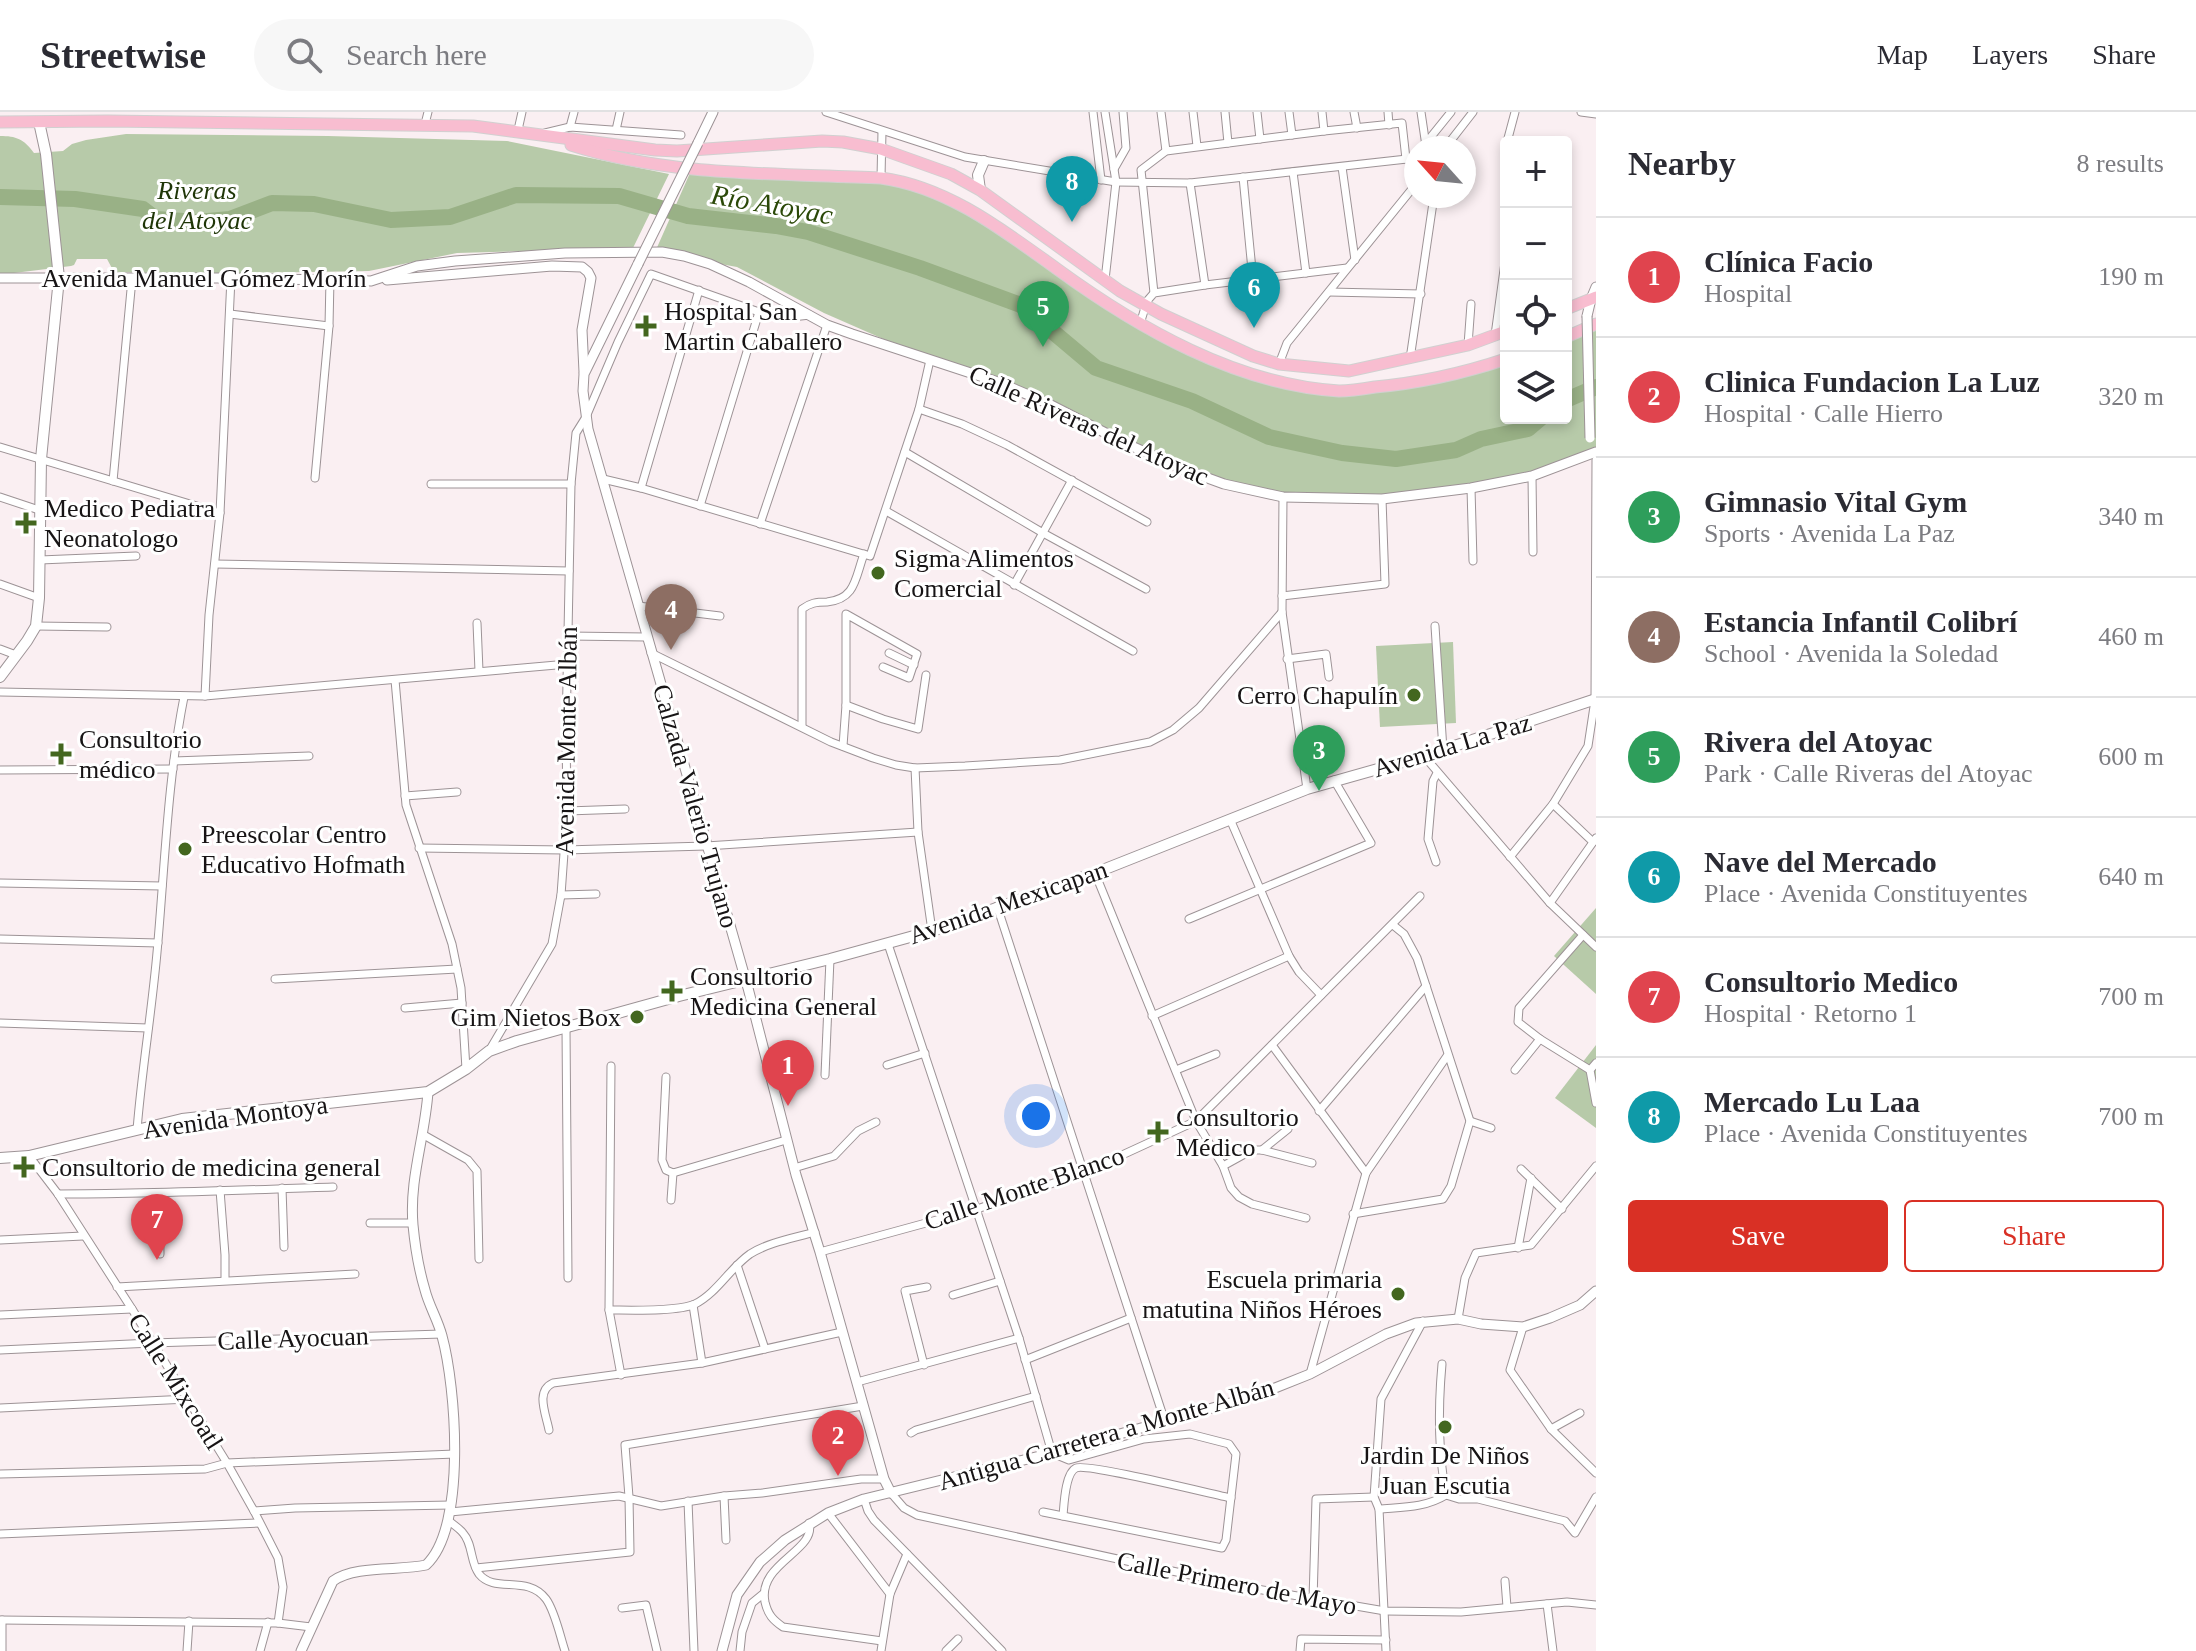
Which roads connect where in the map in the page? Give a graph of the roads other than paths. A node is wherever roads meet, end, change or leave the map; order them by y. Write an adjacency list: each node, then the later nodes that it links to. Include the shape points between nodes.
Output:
1 (522, 112): 32 (street)
2 (574, 112): 30 (street)
3 (620, 112): 33 (street)
4 (713, 112): 101 (street, Calzada Valerio Trujano, bridge)
5 (826, 112): 34 (street)
6 (1093, 112): 57 (street)
7 (1105, 112): 53 (street)
8 (1123, 112): 53 (street, via 1126,148)
9 (1161, 112): 49 (street)
10 (1193, 112): 47 (street)
11 (1225, 112): 46 (street)
12 (1257, 112): 44 (street)
13 (1289, 112): 38 (street)
14 (1322, 112): 35 (street)
15 (1354, 112): 31 (street)
16 (1388, 112): 29 (street)
17 (1451, 112): 40 (street)
18 (1473, 112): 41 (street)
19 (1515, 112): 42 (street)
20 (1581, 112): 21 (street)
21 (1596, 114)
22 (109, 116): 24 (main road); 25 (main road)
23 (1422, 116): 28 (street); 39 (street)
24 (39, 117): 27 (main road); 67 (main road)
25 (332, 118): 26 (main road)
26 (426, 118): 32 (main road)
27 (0, 122)
28 (1402, 123): 29 (street); 45 (street)
29 (1389, 125): 31 (street)
30 (570, 127): 33 (street); 36 (street)
31 (1357, 128): 35 (street)
32 (518, 130): 36 (main road)
33 (616, 130): 37 (street)
34 (882, 131): 48 (street); 51 (street)
35 (1324, 131): 38 (street)
36 (540, 134): 43 (main road)
37 (681, 135)
38 (1292, 135): 44 (street)
39 (1425, 136)
40 (1433, 136)
41 (1454, 136)
42 (1509, 136)
43 (557, 138): 48 (main road, via 677,151 822,141); 56 (main road, via 601,154 671,167)
44 (1260, 139): 46 (street)
45 (1404, 141)
46 (1228, 143): 47 (street)
47 (1197, 146): 49 (street)
48 (881, 149): 56 (street); 61 (main road)
49 (1166, 151): 59 (street, via 1141,170)
50 (1404, 159): 52 (street)
51 (984, 161): 57 (street); 61 (main road, via 978,175)
52 (1342, 167): 54 (street); 65 (street)
53 (1114, 169): 58 (street)
54 (1293, 172): 55 (street); 68 (street)
55 (1243, 177): 60 (street); 74 (street)
56 (881, 178): 83 (main road, via 951,200 997,226)
57 (1101, 180): 58 (street)
58 (1116, 182): 59 (street); 73 (street)
59 (1142, 183): 60 (street); 80 (street)
60 (1190, 183): 76 (street)
61 (980, 190): 73 (main road)
62 (1404, 199): 65 (street)
63 (1432, 208): 81 (street)
64 (645, 252): 75 (street, Avenida Manuel Gómez Morín, via 455,261); 89 (street, Calle Riveras del Atoyac, via 710,264)
65 (1355, 260): 66 (street)
66 (1347, 268): 68 (street); 79 (street)
67 (59, 272): 69 (street, Avenida Manuel Gómez Morín); 71 (street, Avenida Manuel Gómez Morín); 107 (main road)
68 (1306, 273): 74 (street)
69 (0, 278)
70 (231, 278): 71 (street, Avenida Manuel Gómez Morín); 72 (street, Avenida Manuel Gómez Morín); 88 (street)
71 (132, 279): 112 (street)
72 (330, 279): 75 (street, Avenida Manuel Gómez Morín); 93 (street)
73 (1105, 280): 83 (main road); 85 (main road)
74 (1253, 280): 76 (street)
75 (371, 281): 101 (street, via 582,267 591,278 582,330)
76 (1205, 285): 80 (street)
77 (1596, 287): 82 (street)
78 (699, 290): 87 (street); 103 (street, Avenida Monte Albán, via 651,274); 115 (street)
79 (1329, 292): 81 (street); 100 (street, via 1287,343)
80 (1154, 293): 85 (street)
81 (1421, 294): 97 (street)
82 (1593, 298): 86 (main road); 90 (street)
83 (1098, 299): 92 (main road)
84 (1471, 304): 96 (street)
85 (1146, 306): 92 (street); 100 (main road)
86 (1572, 307)
87 (759, 312): 89 (street); 120 (street)
88 (230, 314): 93 (street); 123 (street)
89 (810, 315): 91 (street, Calle Riveras del Atoyac)
90 (1592, 320): 95 (main road); 106 (street, bridge)
91 (827, 325): 98 (street, Calle Riveras del Atoyac); 125 (street)
92 (1140, 325): 99 (main road, via 1242,373 1342,391 1432,379)
93 (329, 326): 109 (street)
94 (1500, 333): 96 (main road)
95 (1572, 333)
96 (1468, 345): 97 (main road)
97 (1410, 359): 100 (main road, via 1349,371)
98 (930, 360): 102 (street); 118 (street, Calle Riveras del Atoyac, via 1045,402 1183,469)
99 (1500, 361)
100 (1279, 364)
101 (584, 374): 103 (street, Calzada Valerio Trujano)
102 (919, 409): 105 (street); 111 (street, via 962,424)
103 (586, 417): 110 (street, Calzada Valerio Trujano); 114 (street, Avenida Monte Albán, via 576,433)
104 (0, 447): 107 (street)
105 (905, 452): 122 (street); 126 (street)
106 (1594, 457): 108 (street, Calle Riveras del Atoyac); 165 (street)
107 (41, 459): 112 (street); 121 (main road)
108 (1532, 476): 116 (street, Calle Riveras del Atoyac); 127 (street)
109 (315, 478)
110 (603, 479): 115 (street); 139 (street, Calzada Valerio Trujano)
111 (1072, 480): 124 (street); 126 (street)
112 (113, 481): 123 (street)
113 (431, 484): 114 (street)
114 (571, 484): 133 (street, Avenida Monte Albán)
115 (641, 488): 120 (street)
116 (1471, 488): 119 (street, Calle Riveras del Atoyac); 131 (street)
117 (0, 497): 121 (street)
118 (1283, 497): 119 (street, Calle Riveras del Atoyac); 137 (street)
119 (1382, 499): 137 (street, via 1385,584)
120 (700, 506): 125 (street)
121 (39, 510): 130 (main road)
122 (886, 511): 128 (street); 135 (street)
123 (220, 513): 132 (street)
124 (1147, 522)
125 (760, 524): 128 (street)
126 (1043, 533): 135 (street); 136 (street)
127 (1533, 552)
128 (867, 555): 167 (street, via 847,597 802,609)
129 (136, 556): 130 (street)
130 (40, 560): 138 (main road)
131 (1473, 561)
132 (215, 564): 133 (street); 163 (street)
133 (569, 571): 146 (street, Avenida Monte Albán)
134 (0, 584): 138 (street)
135 (1014, 585): 149 (street)
136 (1146, 589)
137 (1282, 596): 140 (street)
138 (39, 598): 143 (main road)
139 (638, 606): 141 (street); 147 (street, Calzada Valerio Trujano)
140 (1282, 612): 153 (street); 175 (street, via 1199,708 1150,742 1060,760)
141 (720, 616)
142 (477, 623): 157 (street)
143 (36, 626): 145 (street); 152 (main road)
144 (1435, 626): 170 (street)
145 (107, 627)
146 (568, 636): 147 (street); 154 (street, Avenida Monte Albán)
147 (646, 637): 150 (street, Calzada Valerio Trujano)
148 (0, 649): 152 (street)
149 (1133, 651)
150 (651, 653): 167 (street); 188 (street, Calzada Valerio Trujano)
151 (889, 653): 155 (street)
152 (16, 655): 159 (main road)
153 (1287, 659): 160 (street, via 1326,654); 179 (street)
154 (568, 664): 157 (street); 184 (street, Avenida Monte Albán)
155 (914, 665): 156 (street, via 909,678); 166 (street, via 917,654 912,650 846,614)
156 (883, 667)
157 (479, 671): 161 (street)
158 (926, 675): 166 (street, via 918,729)
159 (0, 677)
160 (1329, 677)
161 (395, 680): 163 (street); 181 (street)
162 (0, 692): 164 (street)
163 (205, 696): 164 (street)
164 (184, 697): 174 (street)
165 (1596, 700): 169 (street); 170 (main road, Avenida La Paz)
166 (846, 705): 168 (street)
167 (802, 726): 168 (street)
168 (843, 746): 175 (street)
169 (1588, 746): 171 (street); 182 (street)
170 (1443, 750): 173 (main road, Avenida La Paz)
171 (1596, 752)
172 (309, 756): 174 (street)
173 (1424, 756): 177 (street); 178 (main road, Avenida La Paz)
174 (173, 765): 176 (street); 195 (street)
175 (915, 768): 186 (street)
176 (0, 770)
177 (1437, 773): 191 (street); 192 (street, via 1428,839)
178 (1334, 780): 179 (main road, Avenida La Paz); 196 (street, via 1371,843)
179 (1307, 789): 185 (main road, Avenida Mexicapan)
180 (457, 792): 181 (street)
181 (405, 796): 189 (street)
182 (1553, 804): 187 (street); 191 (street)
183 (625, 809): 184 (street)
184 (567, 811): 190 (street, Avenida Monte Albán)
185 (1230, 819): 193 (main road, Avenida Mexicapan); 196 (street)
186 (918, 832): 188 (street); 204 (street)
187 (1594, 840): 200 (street)
188 (706, 846): 190 (street); 214 (street, Calzada Valerio Trujano)
189 (419, 848): 190 (street); 212 (street)
190 (565, 850): 198 (street, Avenida Monte Albán)
191 (1510, 857): 200 (street)
192 (1436, 862)
193 (1095, 873): 201 (main road, Avenida Mexicapan); 219 (street)
194 (0, 883): 195 (street)
195 (162, 886): 207 (street)
196 (1260, 890): 202 (street); 210 (street)
197 (596, 894): 198 (street)
198 (561, 895): 225 (street, Avenida Monte Albán, via 552,944)
199 (1420, 896): 203 (street, Calle Monte Blanco)
200 (1550, 903): 205 (street)
201 (997, 906): 204 (main road, Avenida Mexicapan); 257 (street)
202 (1189, 919)
203 (1393, 925): 215 (street, via 1417,958); 216 (street, Calle Monte Blanco)
204 (932, 931): 208 (main road, Avenida Mexicapan)
205 (1583, 935): 209 (street); 223 (street, via 1519,1008 1518,1022)
206 (0, 939): 207 (street)
207 (158, 943): 221 (street)
208 (888, 944): 211 (main road, Avenida Mexicapan); 226 (street)
209 (1596, 947)
210 (1289, 956): 216 (street); 219 (street)
211 (830, 959): 214 (main road, Avenida Mexicapan); 235 (street)
212 (457, 969): 213 (street); 217 (street)
213 (275, 979)
214 (745, 980): 222 (main road, Avenida Mexicapan); 247 (street, Calzada Valerio Trujano)
215 (1426, 986): 228 (street); 239 (street)
216 (1321, 995): 224 (street, Calle Monte Blanco)
217 (462, 1003): 218 (street); 232 (street)
218 (405, 1008)
219 (1152, 1016): 233 (street)
220 (0, 1023): 221 (street)
221 (148, 1028): 245 (street)
222 (566, 1028): 225 (main road, Avenida Mexicapan); 282 (street)
223 (1540, 1039): 231 (street); 234 (street)
224 (1272, 1045): 239 (street); 240 (street, Calle Monte Blanco)
225 (489, 1051): 232 (main road)
226 (925, 1053): 229 (street); 266 (street)
227 (1216, 1054): 233 (street)
228 (1447, 1056): 241 (street); 258 (street)
229 (887, 1065)
230 (611, 1066): 291 (street)
231 (1593, 1066): 238 (street)
232 (466, 1069): 237 (main road, Avenida Montoya)
233 (1176, 1070): 240 (street)
234 (1515, 1070)
235 (825, 1075)
236 (666, 1077): 256 (street, via 662,1160)
237 (428, 1092): 245 (main road, Avenida Montoya, via 182,1119); 246 (street)
238 (1596, 1103)
239 (1319, 1111): 258 (street)
240 (1196, 1121): 252 (street); 257 (street, Calle Monte Blanco)
241 (1470, 1121): 243 (street); 268 (street, via 1443,1199)
242 (876, 1122): 254 (street, via 858,1131 834,1156)
243 (1491, 1128)
244 (1288, 1129): 248 (street)
245 (137, 1130): 249 (main road, Avenida Montoya)
246 (422, 1134): 271 (street, via 412,1184); 279 (street, via 468,1160 477,1171)
247 (786, 1140): 254 (street, Calzada Valerio Trujano); 256 (street)
248 (1262, 1150): 251 (street); 252 (street)
249 (29, 1156): 250 (main road, Avenida Montoya); 263 (street, Calle Mixcoatl)
250 (0, 1158)
251 (1312, 1163)
252 (1223, 1166): 269 (street, via 1239,1197)
253 (1596, 1166): 267 (street)
254 (794, 1168): 272 (street, Calzada Valerio Trujano)
255 (1521, 1169): 259 (street)
256 (673, 1173): 265 (street)
257 (1083, 1173): 266 (street, Calle Monte Blanco); 293 (street)
258 (1366, 1173): 268 (street)
259 (1531, 1178): 267 (street); 276 (street)
260 (333, 1187): 261 (street)
261 (282, 1188): 262 (street); 275 (street)
262 (220, 1190): 264 (street); 283 (street)
263 (58, 1194): 264 (street); 273 (street, Calle Mixcoatl)
264 (159, 1194): 278 (street)
265 (671, 1200)
266 (977, 1209): 277 (street, Calle Monte Blanco); 284 (street)
267 (1562, 1209): 276 (street, via 1531,1245)
268 (1353, 1214): 307 (street)
269 (1306, 1218)
270 (370, 1223): 271 (street)
271 (413, 1223): 298 (street, via 425,1291)
272 (815, 1232): 277 (street, Calzada Valerio Trujano); 280 (street, via 752,1253)
273 (83, 1236): 274 (street); 285 (street, Calle Mixcoatl)
274 (0, 1240)
275 (284, 1247)
276 (1518, 1248): 294 (street, via 1476,1253 1465,1278)
277 (820, 1252): 297 (street, Calzada Valerio Trujano)
278 (160, 1254)
279 (479, 1259)
280 (737, 1265): 289 (street); 301 (street)
281 (355, 1274): 283 (street)
282 (568, 1278)
283 (225, 1280): 285 (street)
284 (1000, 1281): 288 (street); 299 (street)
285 (117, 1287): 290 (street, Calle Mixcoatl)
286 (927, 1287): 306 (street, via 905,1291)
287 (1596, 1291): 296 (street, Antigua Carretera a Monte Albán, via 1580,1305)
288 (953, 1295)
289 (693, 1305): 291 (street); 304 (street)
290 (132, 1309): 292 (street); 300 (street, Calle Mixcoatl)
291 (609, 1310): 308 (street)
292 (0, 1315)
293 (1131, 1318): 303 (street); 315 (street)
294 (1458, 1319): 295 (street, Antigua Carretera a Monte Albán); 296 (street, Antigua Carretera a Monte Albán)
295 (1423, 1321): 307 (street, Antigua Carretera a Monte Albán); 329 (street, via 1381,1399)
296 (1523, 1327): 316 (street, via 1510,1370)
297 (842, 1332): 301 (street); 309 (street, Calzada Valerio Trujano)
298 (442, 1334): 300 (street, Calle Ayocuan); 320 (street)
299 (1019, 1338): 303 (street); 306 (street)
300 (152, 1343): 302 (street, Calle Ayocuan); 311 (street, Calle Mixcoatl)
301 (765, 1349): 304 (street)
302 (0, 1350)
303 (1025, 1360): 310 (street)
304 (702, 1363): 308 (street)
305 (1442, 1364): 326 (street, via 1439,1410)
306 (924, 1365): 309 (street)
307 (1310, 1374): 315 (street, Antigua Carretera a Monte Albán)
308 (621, 1375): 317 (street, via 547,1385 543,1398)
309 (857, 1382): 312 (street, Calzada Valerio Trujano)
310 (1036, 1396): 318 (street); 319 (street)
311 (188, 1399): 313 (street); 321 (street, Calle Mixcoatl)
312 (863, 1406): 324 (street, Calzada Valerio Trujano); 328 (street, via 625,1445)
313 (0, 1408)
314 (1580, 1413): 316 (street)
315 (1165, 1422): 319 (street, Antigua Carretera a Monte Albán)
316 (1551, 1429): 322 (street)
317 (549, 1430)
318 (914, 1431)
319 (1052, 1453): 325 (street, Antigua Carretera a Monte Albán); 331 (street, via 1069,1460 1144,1439 1190,1434 1216,1440 1229,1444 1236,1454)
320 (455, 1454): 321 (street); 337 (street)
321 (227, 1463): 323 (street, via 205,1469); 335 (street, Calle Mixcoatl)
322 (1596, 1473)
323 (0, 1474)
324 (884, 1479): 325 (street, Calzada Valerio Trujano); 327 (street)
325 (891, 1493): 332 (street, Antigua Carretera a Monte Albán); 349 (street, Calle Primero de Mayo, via 917,1515)
326 (1446, 1495): 330 (street, via 1565,1521 1575,1533); 334 (street, via 1422,1506)
327 (724, 1496): 333 (street); 343 (street)
328 (629, 1497): 333 (street, via 661,1506); 337 (street); 345 (street, via 630,1552)
329 (1374, 1497): 334 (street); 349 (street, via 1316,1499)
330 (1596, 1497)
331 (1231, 1498): 339 (street, via 1077,1468 1069,1477); 339 (street, via 1222,1548)
332 (864, 1499): 338 (street, Antigua Carretera a Monte Albán); 344 (street, via 874,1520)
333 (688, 1501): 368 (street)
334 (1379, 1509): 354 (street)
335 (254, 1511): 337 (street); 340 (street, Calle Mixcoatl)
336 (1043, 1512): 339 (street)
337 (450, 1513): 345 (street, via 465,1534); 358 (street, via 439,1549 426,1565 341,1576 333,1581)
338 (828, 1513): 341 (street, Antigua Carretera a Monte Albán); 348 (street)
339 (1063, 1516)
340 (259, 1523): 342 (street); 357 (street, Calle Mixcoatl, via 278,1558 283,1587)
341 (809, 1523): 347 (street, via 809,1537 771,1574); 369 (street, Antigua Carretera a Monte Albán, via 747,1579 737,1595)
342 (0, 1534)
343 (726, 1540)
344 (907, 1554): 348 (street); 373 (street)
345 (476, 1568): 366 (street, via 491,1582 539,1591 551,1606)
346 (1505, 1581): 352 (street)
347 (763, 1594): 361 (street, via 773,1620 783,1627); 370 (street, via 752,1603)
348 (890, 1594): 361 (street)
349 (1313, 1600): 354 (street, Calle Primero de Mayo)
350 (1547, 1604): 351 (street, Calle Primero de Mayo); 352 (street, Calle Primero de Mayo); 376 (street)
351 (1596, 1605)
352 (1507, 1607): 354 (street, Calle Primero de Mayo)
353 (622, 1608): 367 (street, via 646,1605)
354 (1385, 1611): 360 (street)
355 (1, 1620): 356 (street); 362 (street)
356 (189, 1621): 357 (street); 363 (street)
357 (273, 1622): 358 (street); 364 (street, Calle Mixcoatl)
358 (311, 1627): 365 (street)
359 (958, 1639): 372 (street)
360 (1386, 1640): 374 (street, via 1301,1639); 375 (street)
361 (882, 1641): 371 (street)
362 (2, 1651)
363 (187, 1651)
364 (260, 1651)
365 (301, 1651)
366 (565, 1651)
367 (657, 1651)
368 (694, 1651)
369 (722, 1651)
370 (740, 1651)
371 (881, 1651)
372 (946, 1651)
373 (1002, 1651)
374 (1300, 1651)
375 (1386, 1651)
376 (1553, 1651)

